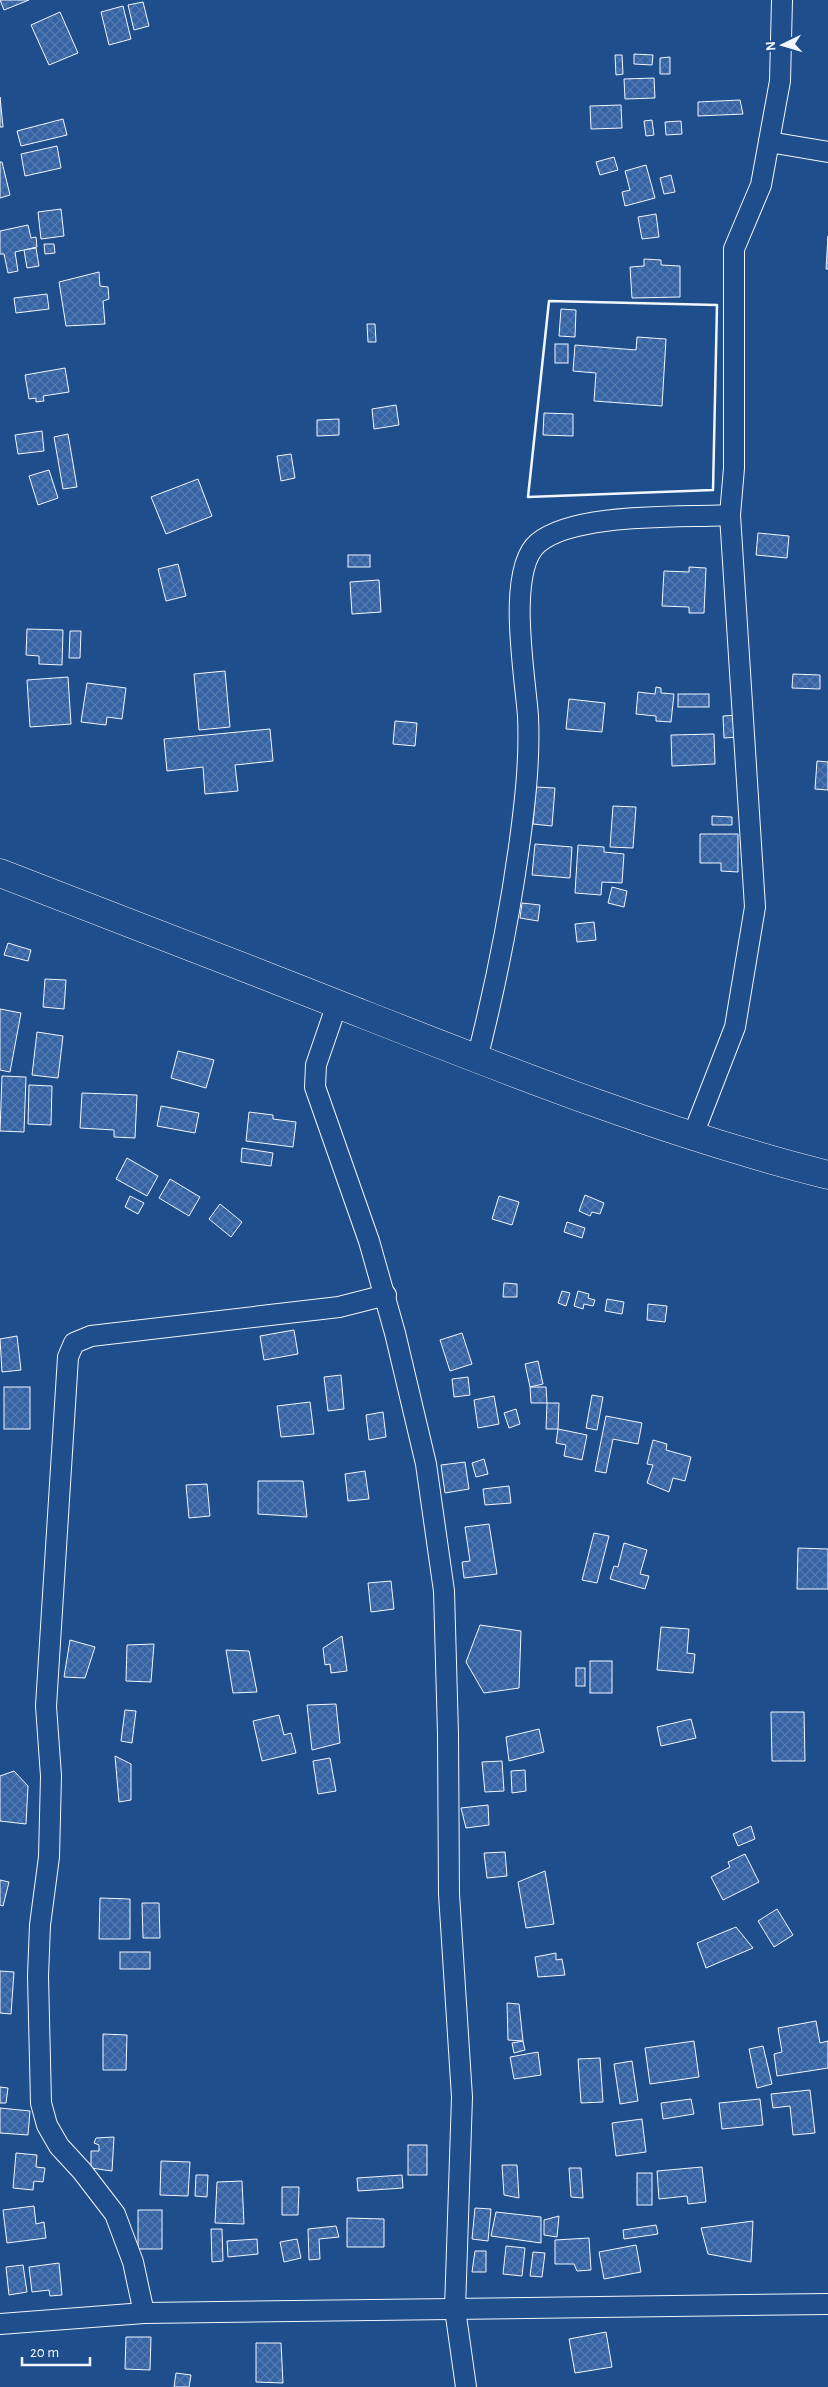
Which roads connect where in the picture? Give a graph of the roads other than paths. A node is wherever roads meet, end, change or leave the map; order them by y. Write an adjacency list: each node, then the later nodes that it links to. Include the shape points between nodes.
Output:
1 (782, 0): 2 (street, via 780,81)
2 (769, 142): 3 (street); 4 (street, via 761,185 734,249 734,468)
3 (828, 152)
4 (730, 515): 7 (street, via 584,523 555,532 527,556 519,606 528,726 528,785 509,920); 8 (street, via 755,907 735,1027)
5 (0, 874): 6 (highway)
6 (337, 1004): 7 (highway); 10 (street, via 316,1064 315,1087)
7 (477, 1059): 8 (highway)
8 (693, 1135): 9 (highway)
9 (828, 1175)
10 (386, 1296): 12 (street, via 426,1464 444,1591 449,1894 462,2097); 13 (street, via 339,1307 91,1336 74,1343 68,1356 46,1706 51,1776 49,1858 40,1925 38,1976 41,2103 47,2125 59,2146 115,2214 134,2262)
11 (828, 2304): 12 (street)
12 (455, 2309): 13 (street); 15 (street)
13 (144, 2313): 14 (street)
14 (0, 2324)
15 (466, 2387)

